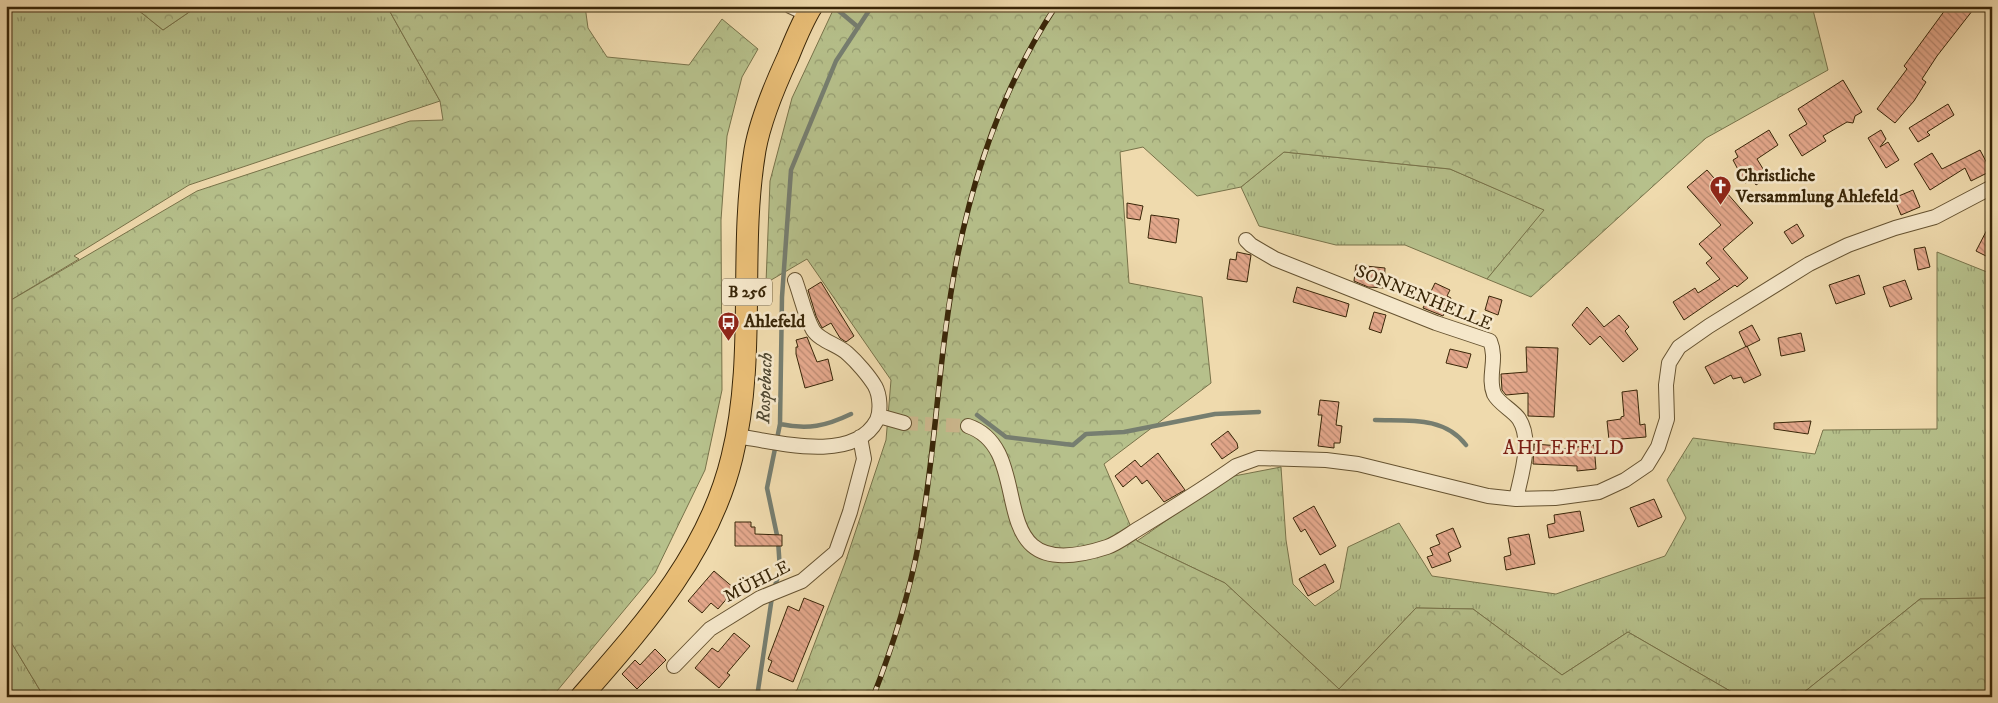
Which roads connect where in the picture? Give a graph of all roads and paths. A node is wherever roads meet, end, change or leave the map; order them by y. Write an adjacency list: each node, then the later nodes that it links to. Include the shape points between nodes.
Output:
1 (803, 9): 8 (main road, B 256, via 755,148 750,195 746,371)
2 (1992, 187): 10 (street, via 1935,217 1848,245 1810,264 1679,347 1669,363 1667,419 1658,447 1647,466 1599,492)
3 (1246, 240): 10 (street, SONNENHELLE, via 1275,259 1490,341 1495,352 1492,380 1495,396 1518,418 1526,435)
4 (795, 280): 5 (street, via 814,332 848,353 875,387)
5 (879, 416): 6 (street); 9 (street)
6 (904, 423)
7 (968, 426): 10 (street, via 980,430 999,452 1018,524 1032,546 1052,555 1074,556 1109,546 1236,466 1258,458 1358,464 1488,496)
8 (737, 436): 9 (street, via 798,446 836,446); 12 (main road, B 256, via 717,505 696,551 644,626)
9 (860, 437): 11 (street, MÜHLE, via 864,459 836,552 802,581 760,598 710,629)
10 (1516, 499)
11 (674, 666)
12 (581, 697)

